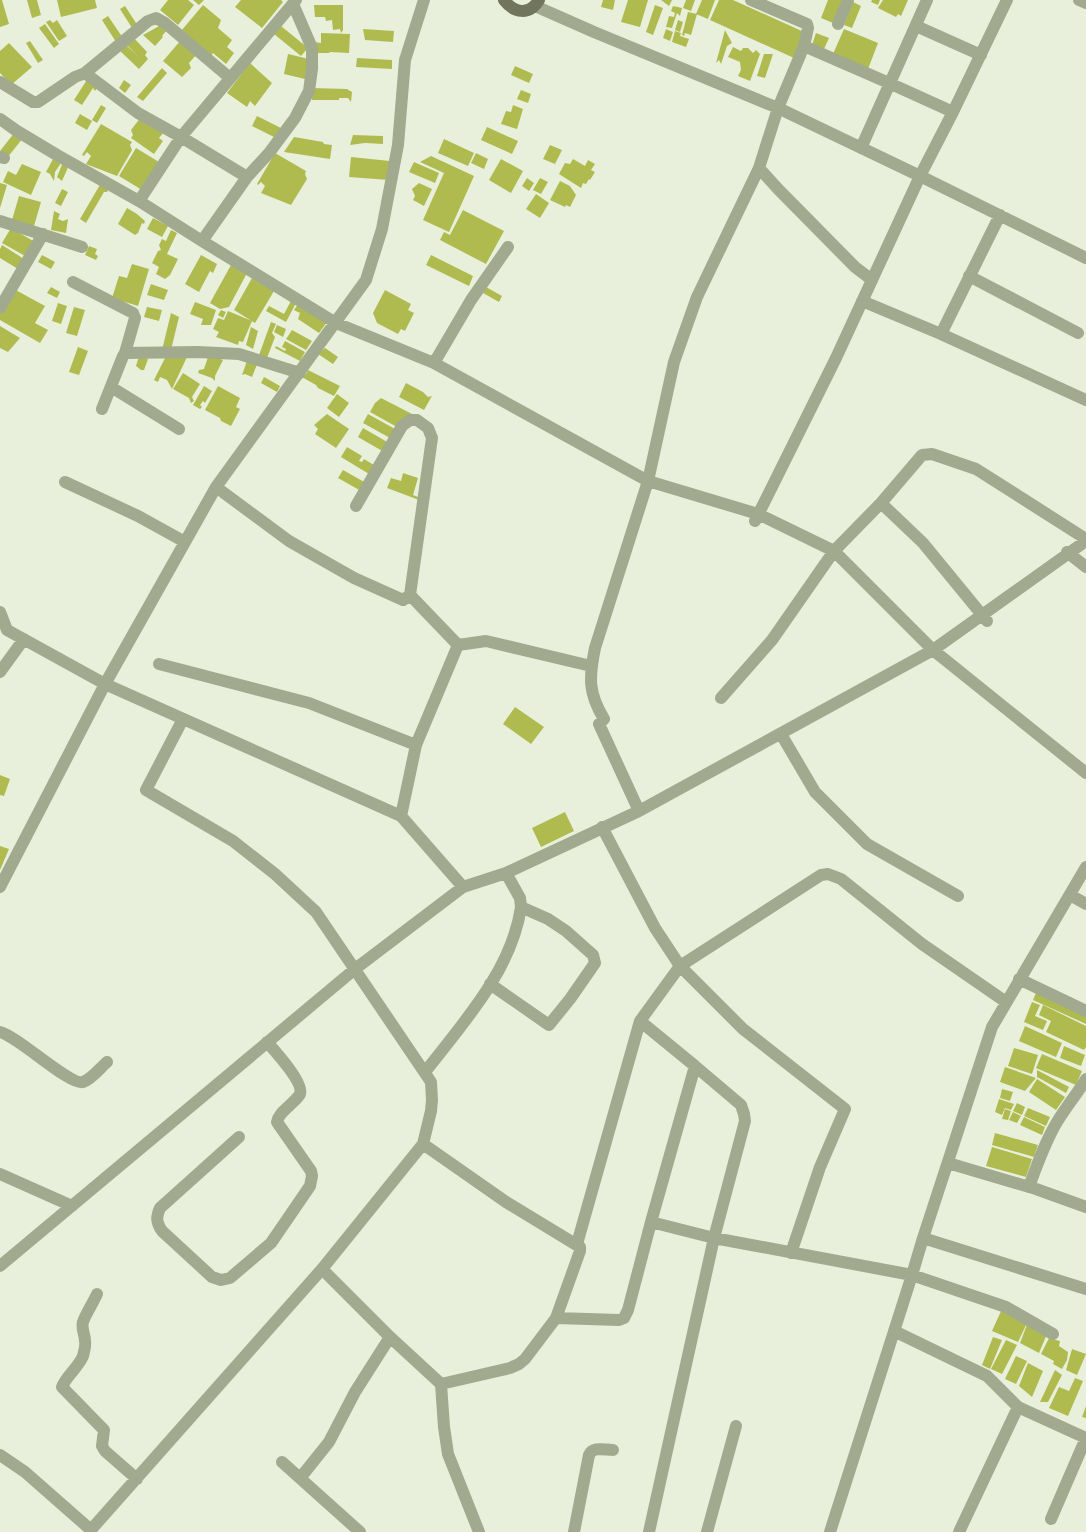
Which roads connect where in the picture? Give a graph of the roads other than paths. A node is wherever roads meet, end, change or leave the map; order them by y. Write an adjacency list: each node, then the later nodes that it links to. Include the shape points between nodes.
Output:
1 (424, 0): 40 (street, via 405,60 398,145 382,229 366,280)
2 (504, 0): 9 (main road, via 509,7 517,11 526,11)
3 (752, 0): 13 (street, via 807,24)
4 (848, 0): 11 (street)
5 (927, 0): 12 (street)
6 (1079, 0): 10 (street)
7 (1005, 1): 14 (street)
8 (294, 2): 16 (street); 26 (street, via 312,48 309,91 295,118 269,153)
9 (537, 3): 19 (street, via 594,32)
10 (1086, 3)
11 (838, 24)
12 (916, 26): 14 (street); 18 (street)
13 (804, 46): 18 (street); 19 (street)
14 (981, 55): 20 (street)
15 (85, 73): 16 (street, via 148,21 156,18); 17 (street, via 38,102 32,102); 22 (street, via 138,113)
16 (230, 78): 22 (street)
17 (0, 82)
18 (889, 83): 20 (street); 23 (street)
19 (778, 108): 23 (street); 24 (street)
20 (953, 112): 25 (street)
21 (0, 119): 27 (street, via 57,155)
22 (181, 137): 26 (street); 27 (street)
23 (861, 148): 25 (street)
24 (759, 168): 36 (street, via 855,267); 50 (street, via 697,297 674,362)
25 (920, 176): 28 (street); 36 (street)
26 (246, 177): 31 (street)
27 (139, 201): 31 (street)
28 (1000, 214): 34 (street); 35 (street)
29 (0, 222): 30 (street)
30 (43, 234): 32 (street); 39 (street)
31 (202, 241): 40 (street)
32 (82, 247)
33 (508, 247): 44 (street, via 471,300)
34 (1086, 258)
35 (969, 276): 41 (street); 42 (street)
36 (872, 280): 38 (street)
37 (72, 282): 43 (street, via 133,313)
38 (862, 301): 42 (street); 55 (street)
39 (0, 308)
40 (336, 323): 44 (street); 45 (street)
41 (1078, 333)
42 (941, 334): 47 (street)
43 (126, 353): 45 (street, via 239,354); 46 (street)
44 (434, 363): 50 (street)
45 (300, 373): 52 (street)
46 (111, 387): 48 (street); 49 (street)
47 (1086, 400)
48 (102, 409)
49 (179, 429)
50 (648, 481): 55 (street); 69 (street)
51 (65, 482): 57 (street, via 138,516)
52 (216, 487): 57 (street); 61 (street, via 289,541 354,578 403,600)
53 (881, 504): 56 (street, via 922,455 932,454 976,469); 58 (street); 63 (street, via 923,543)
54 (356, 506): 61 (street, via 402,426 410,420 417,420 428,428 432,438)
55 (757, 518): 58 (street)
56 (1086, 540): 59 (street)
57 (185, 542): 71 (street)
58 (834, 551): 67 (street); 72 (street, via 772,640)
59 (1068, 552): 60 (street); 63 (street)
60 (1086, 567)
61 (410, 594): 66 (street)
62 (0, 612): 64 (street)
63 (985, 617): 67 (street)
64 (4, 629): 65 (street)
65 (24, 639): 70 (street); 71 (street)
66 (458, 645): 69 (street, via 486,641); 75 (street)
67 (933, 650): 74 (street); 76 (street)
68 (159, 664): 75 (street, via 309,703)
69 (591, 666): 77 (street, via 590,681 604,719 598,724)
70 (0, 672)
71 (105, 684): 73 (street); 82 (street)
72 (721, 698)
73 (183, 719): 78 (street); 89 (street, via 146,790 233,841 275,874 316,912)
74 (781, 734): 77 (street); 85 (street, via 815,792 867,844)
75 (416, 746): 78 (street)
76 (1086, 773)
77 (639, 811): 79 (street)
78 (401, 816): 83 (street)
79 (602, 827): 81 (street); 88 (street, via 655,928)
80 (1086, 867): 84 (street)
81 (506, 873): 83 (street); 87 (street, via 520,898)
82 (0, 887)
83 (463, 887): 89 (street)
84 (1070, 895): 86 (street); 90 (street)
85 (958, 896)
86 (1086, 904)
87 (521, 907): 91 (street, via 506,958); 91 (street, via 548,919 566,931 593,955 595,963 549,1025)
88 (680, 966): 92 (street, via 821,875 828,874 841,879 922,944); 94 (street); 112 (street, via 743,1029 845,1109 820,1167)
89 (354, 969): 96 (street); 99 (street)
90 (1019, 980): 92 (street); 93 (street)
91 (490, 984): 99 (street, via 478,1004)
92 (1006, 1002): 103 (street, via 992,1027)
93 (1086, 1011)
94 (640, 1021): 98 (street); 111 (street)
95 (0, 1032): 97 (street, via 12,1037 66,1076 80,1082 91,1077)
96 (267, 1042): 101 (street, via 301,1088 298,1098 278,1116 277,1122 311,1170 312,1181 271,1243 230,1278 217,1280 162,1231 156,1216 160,1208); 106 (street)
97 (107, 1062)
98 (695, 1066): 108 (street); 109 (street, via 740,1105 745,1121)
99 (425, 1072): 102 (street, via 431,1082 432,1100)
100 (1086, 1079): 105 (street, via 1056,1123)
101 (239, 1137)
102 (423, 1144): 111 (street, via 506,1202); 114 (street)
103 (948, 1163): 105 (street); 110 (street)
104 (0, 1174): 106 (street)
105 (1029, 1187): 107 (street)
106 (72, 1206): 113 (street)
107 (1086, 1207)
108 (651, 1222): 109 (street); 118 (street, via 624,1318)
109 (714, 1238): 112 (street); 135 (street)
110 (923, 1238): 115 (street); 116 (street)
111 (577, 1244): 118 (street, via 580,1251)
112 (791, 1253): 115 (street)
113 (0, 1266)
114 (322, 1269): 121 (street); 129 (street)
115 (912, 1275): 119 (street); 120 (street, via 1006,1307)
116 (1086, 1289)
117 (97, 1294): 129 (street, via 83,1321 82,1329 86,1341 83,1356 62,1387 104,1430 102,1446 105,1451)
118 (556, 1318): 122 (street, via 519,1364)
119 (894, 1331): 123 (street, via 987,1376); 137 (street)
120 (1053, 1334)
121 (390, 1337): 122 (street); 128 (street, via 355,1392 328,1442)
122 (441, 1384): 133 (street, via 448,1454)
123 (1018, 1407): 130 (street, via 1086,1438); 138 (street)
124 (736, 1426): 136 (street)
125 (613, 1450): 134 (street, via 595,1449 591,1452)
126 (0, 1455): 131 (street, via 25,1472)
127 (282, 1462): 128 (street)
128 (301, 1477): 132 (street)
129 (138, 1479): 131 (street)
130 (1051, 1518)
131 (90, 1531)
132 (360, 1532)
133 (479, 1532)
134 (574, 1532)
135 (649, 1532)
136 (707, 1532)
137 (830, 1532)
138 (959, 1532)

